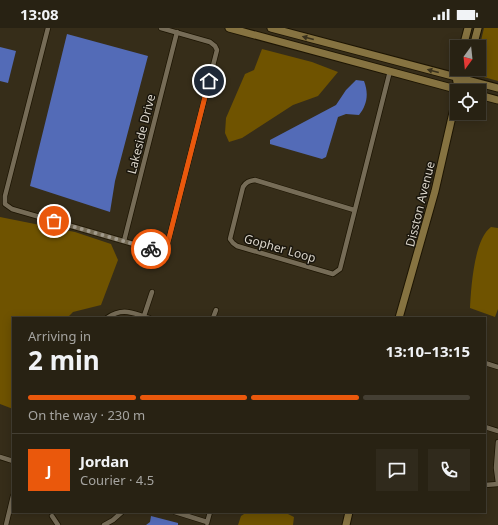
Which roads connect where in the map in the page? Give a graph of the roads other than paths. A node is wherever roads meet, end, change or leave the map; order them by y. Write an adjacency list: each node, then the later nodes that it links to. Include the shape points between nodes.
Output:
1 (48, 28): 22 (street, via 5,204 12,209)
2 (161, 28): 7 (street)
3 (229, 28): 10 (main road)
4 (271, 28): 12 (main road, one-way to 4)
5 (468, 28): 8 (main road)
6 (478, 28): 9 (main road)
7 (177, 32): 22 (street, Lakeside Drive); 22 (street, via 210,42 216,48 216,52 167,246 160,251)
8 (465, 40)
9 (475, 40)
10 (390, 71): 17 (main road); 21 (street, Gopher Loop)
11 (466, 76): 13 (main road)
12 (456, 77): 13 (main road); 14 (main road)
13 (465, 80): 15 (main road); 16 (main road)
14 (457, 84)
15 (463, 84)
16 (498, 88)
17 (450, 89)
18 (486, 97): 19 (main road)
19 (498, 100)
20 (452, 120): 28 (main road, Disston Avenue)
21 (354, 210): 21 (street, Gopher Loop, via 340,269 333,274 237,246 230,239 243,188 249,181 255,180)
22 (124, 241)
23 (152, 292): 26 (street)
24 (216, 310): 27 (street)
25 (108, 317): 26 (street, via 122,311)
26 (146, 317)
27 (213, 317)
28 (400, 317)
29 (486, 363): 30 (street)
30 (498, 367)
31 (486, 427): 32 (street)
32 (498, 431)
33 (498, 442): 36 (street)
34 (0, 457): 35 (street)
35 (12, 461)
36 (498, 483): 37 (street)
37 (486, 485)
38 (12, 500): 45 (street)
39 (121, 513): 47 (street)
40 (178, 513): 44 (street)
41 (210, 513): 44 (street)
42 (349, 513): 48 (main road)
43 (52, 516): 46 (street)
44 (207, 524)
45 (6, 525)
46 (58, 525)
47 (104, 525)
48 (346, 525)

